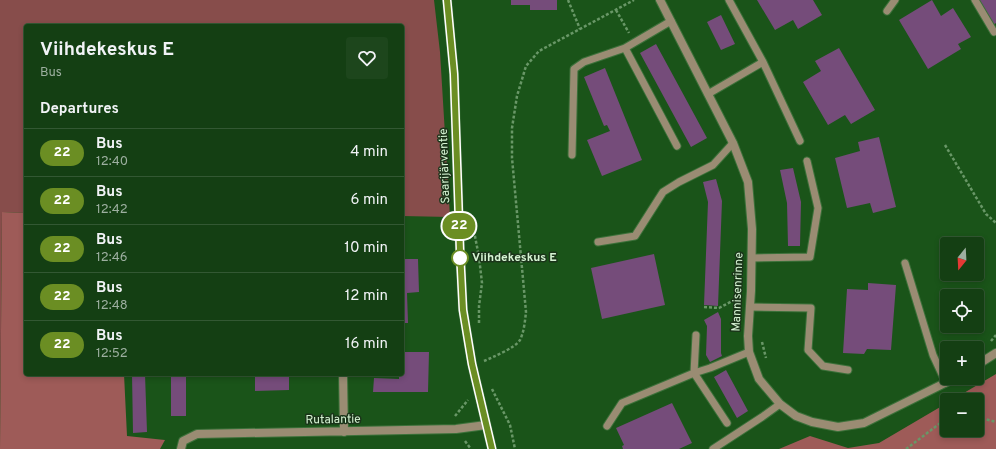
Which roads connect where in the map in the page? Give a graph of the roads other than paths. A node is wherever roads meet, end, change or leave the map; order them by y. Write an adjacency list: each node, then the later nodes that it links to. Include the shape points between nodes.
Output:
1 (447, 0): 32 (main road, Saarijärventie, via 454,74 463,302 472,364)
2 (660, 0): 7 (street, Mannisenrinne)
3 (729, 0): 10 (lane)
4 (894, 0): 6 (lane)
5 (975, 0): 8 (lane)
6 (887, 12)
7 (671, 21): 9 (lane); 11 (street, Mannisenrinne)
8 (994, 32)
9 (625, 48): 14 (lane); 15 (lane, via 584,62 574,69)
10 (763, 62): 11 (lane); 12 (lane)
11 (708, 94): 13 (street, Mannisenrinne)
12 (800, 141)
13 (733, 143): 17 (lane, via 713,165 663,192 635,236); 18 (street, Mannisenrinne, via 748,182)
14 (677, 146)
15 (572, 155)
16 (807, 161): 18 (lane, via 818,208 810,257)
17 (598, 242)
18 (752, 258): 20 (street, Mannisenrinne)
19 (905, 262): 25 (lane)
20 (750, 307): 22 (street, Mannisenrinne); 26 (lane, via 811,308 808,350 823,366)
21 (696, 335): 27 (lane)
22 (749, 352): 27 (lane); 30 (street, Mannisenrinne, via 759,379)
23 (996, 353): 24 (street)
24 (984, 361)
25 (940, 369)
26 (848, 370)
27 (694, 373): 31 (lane); 33 (lane, via 622,403)
28 (343, 376): 34 (street)
29 (942, 385): 30 (street, Mannisenrinne, via 864,423 838,427 796,416)
30 (780, 404): 37 (lane)
31 (727, 423)
32 (486, 425): 34 (street, Rutalantie, via 456,429); 36 (main road, Saarijärventie)
33 (607, 426)
34 (344, 432): 35 (street, Rutalantie, via 197,434)
35 (182, 445)
36 (492, 449)
37 (713, 449)

